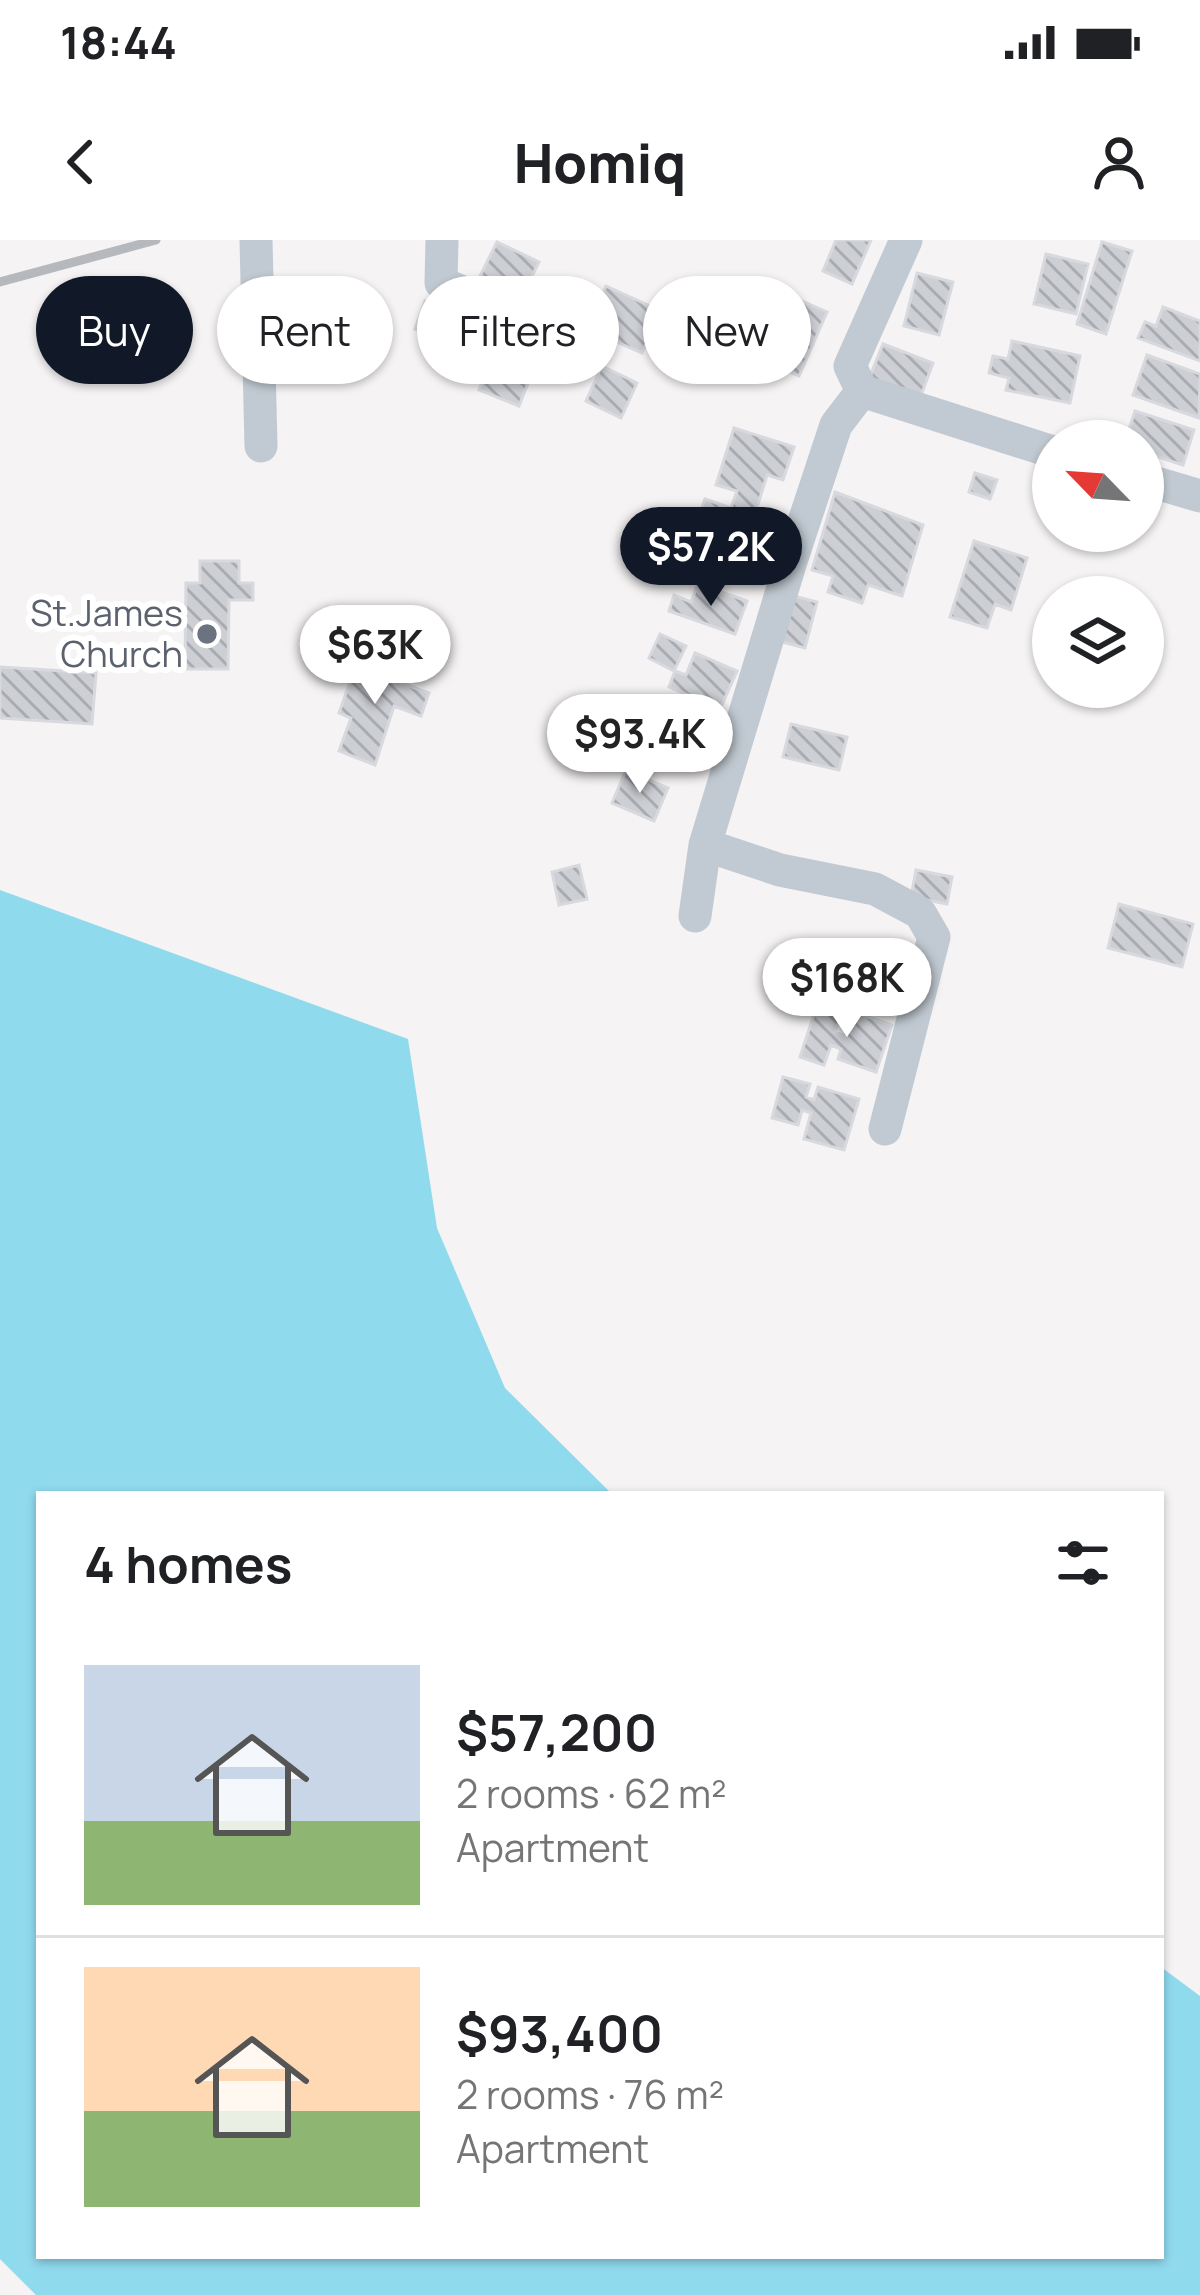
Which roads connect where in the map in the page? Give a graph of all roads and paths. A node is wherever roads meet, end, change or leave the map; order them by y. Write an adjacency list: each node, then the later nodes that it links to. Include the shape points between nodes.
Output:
1 (442, 240): 4 (street)
2 (906, 240): 5 (street, via 850,366)
3 (259, 241): 7 (street)
4 (441, 276)
5 (862, 391): 6 (street); 10 (street, via 836,424)
6 (1032, 445)
7 (261, 446)
8 (1164, 485): 9 (street)
9 (1200, 496)
10 (705, 845): 11 (street); 12 (street, via 875,889 920,913 934,937)
11 (695, 916)
12 (885, 1129)

